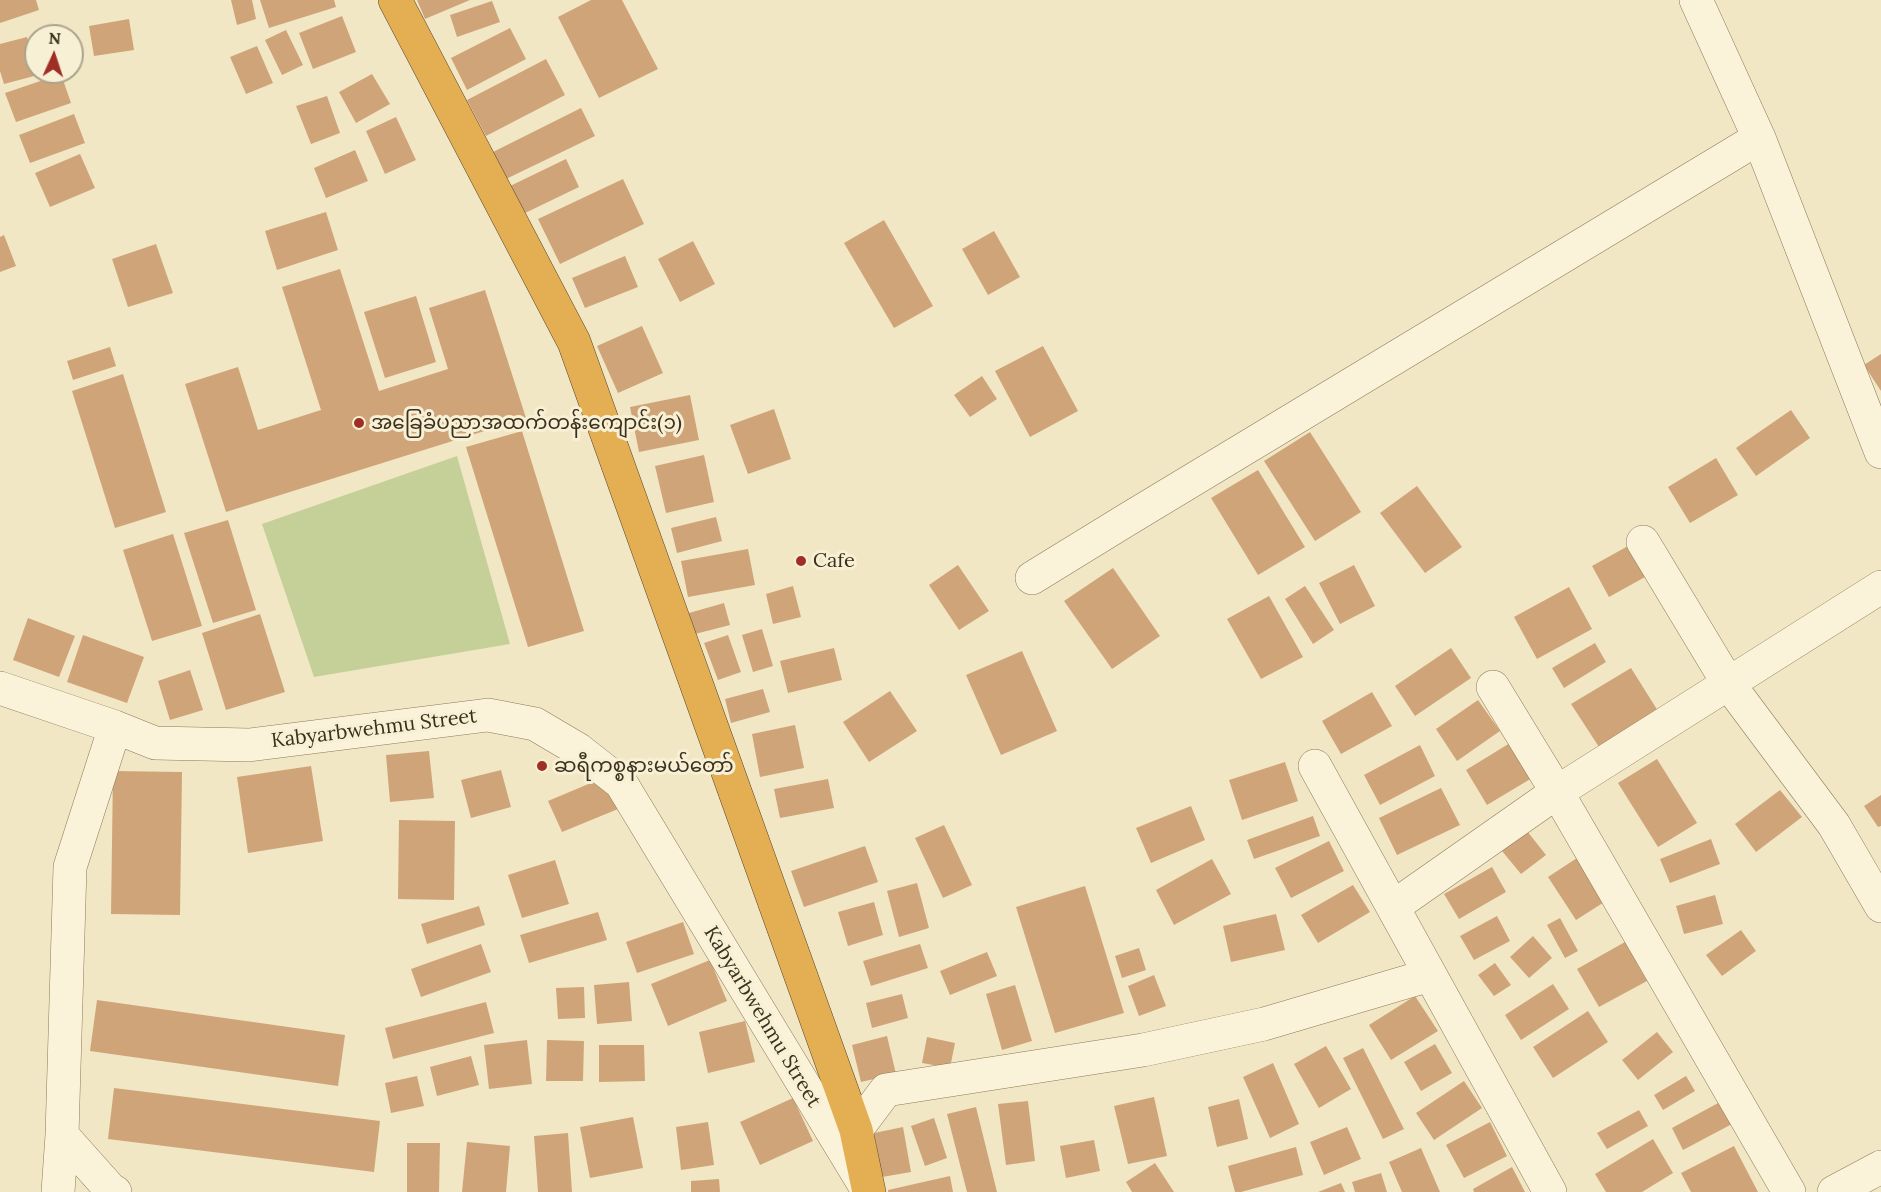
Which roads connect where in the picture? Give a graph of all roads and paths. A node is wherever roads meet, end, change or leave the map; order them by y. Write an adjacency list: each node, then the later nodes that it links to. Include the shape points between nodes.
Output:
1 (394, 0): 17 (highway, via 574,342)
2 (1696, 0): 3 (street)
3 (1759, 138): 4 (street); 6 (street)
4 (1881, 452)
5 (1643, 542): 8 (street)
6 (1032, 578)
7 (1881, 587): 8 (street)
8 (1728, 683): 13 (street); 14 (street, via 1834,825)
9 (1493, 687): 13 (street)
10 (0, 688): 11 (street, Kabyarbwehmu Street)
11 (115, 727): 18 (street, via 70,867); 22 (street, Kabyarbwehmu Street, via 155,743 249,745 488,715 534,724 579,750 621,783)
12 (1315, 766): 15 (street)
13 (1557, 792): 15 (street); 24 (street)
14 (1881, 906)
15 (1393, 907): 16 (street)
16 (1431, 975): 17 (street, via 1264,1024 1143,1050 886,1090); 23 (street)
17 (856, 1130): 22 (highway)
18 (62, 1135): 20 (street); 21 (street)
19 (1881, 1167): 25 (street)
20 (58, 1192)
21 (115, 1192)
22 (869, 1192)
23 (1550, 1192)
24 (1789, 1192)
25 (1834, 1192)

